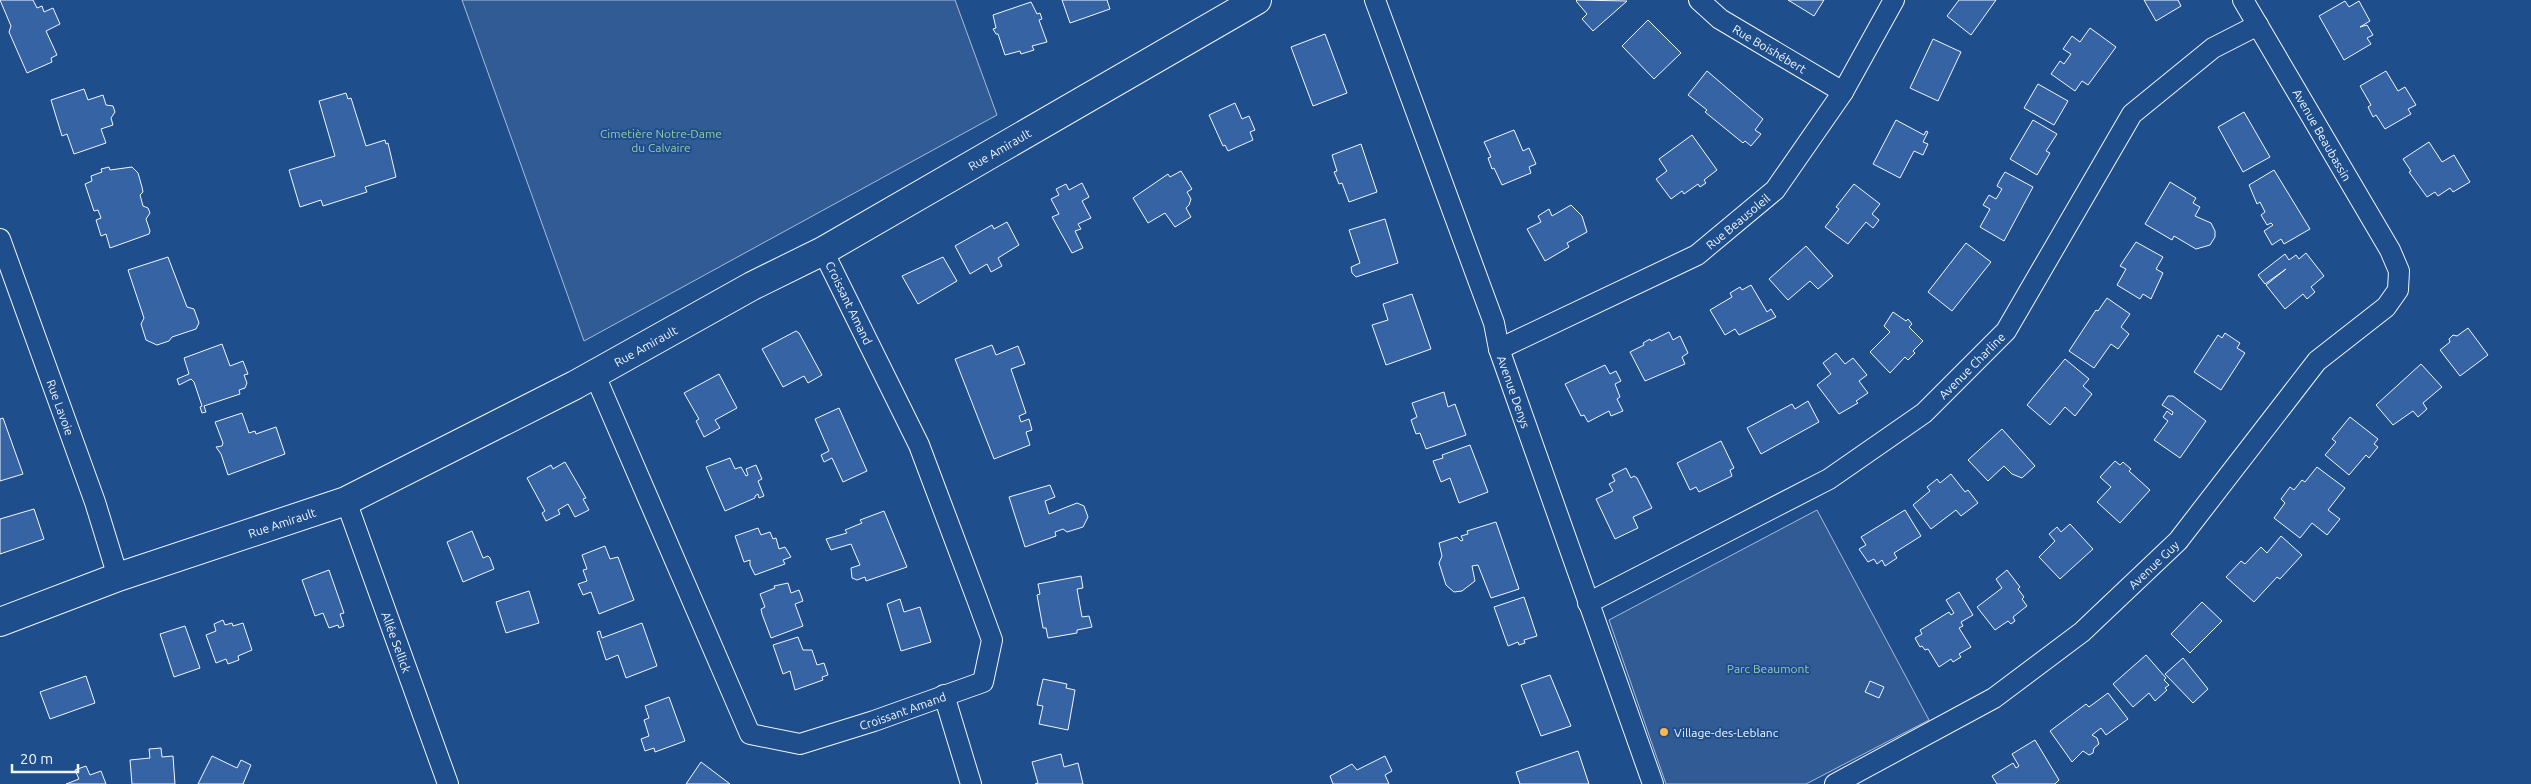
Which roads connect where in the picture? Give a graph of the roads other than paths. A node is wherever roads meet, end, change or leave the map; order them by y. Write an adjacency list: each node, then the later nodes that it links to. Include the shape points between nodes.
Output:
1 (1257, 0): 9 (main road, Rue Amirault)
2 (1375, 0): 11 (street, Avenue Denys, via 1494,323)
3 (1699, 0): 7 (street, Rue Boishébert, via 1720,19)
4 (1894, 0): 7 (street, Rue Beausoleil)
5 (2243, 0): 6 (street, Avenue Beaubassin)
6 (2258, 25): 10 (street, Avenue Beaubassin, via 2390,250); 15 (street, Avenue Charline, via 2213,48 2132,114 2006,331 1924,413 1829,479)
7 (1844, 92): 11 (street, Rue Beausoleil, via 1775,190 1698,255)
8 (0, 239): 14 (street, Rue Lavoie, via 95,502)
9 (823, 250): 12 (main road, Rue Amirault); 17 (street, Croissant Amand, via 919,445 992,640 983,682)
10 (2399, 271): 21 (street, Avenue Guy, via 2398,290 2386,308 2317,361 2178,541 2082,632 1994,698)
11 (1500, 349): 15 (street, Avenue Denys)
12 (594, 373): 13 (main road, Rue Amirault); 17 (street, Croissant Amand, via 750,734 800,744)
13 (346, 500): 14 (main road, Rue Amirault); 18 (street, Allée Sellick)
14 (118, 577): 16 (main road, Rue Amirault)
15 (1588, 603): 20 (street, Avenue Denys)
16 (0, 622)
17 (944, 695): 19 (street)
18 (448, 784)
19 (971, 784)
20 (1653, 784)
21 (1835, 784)

